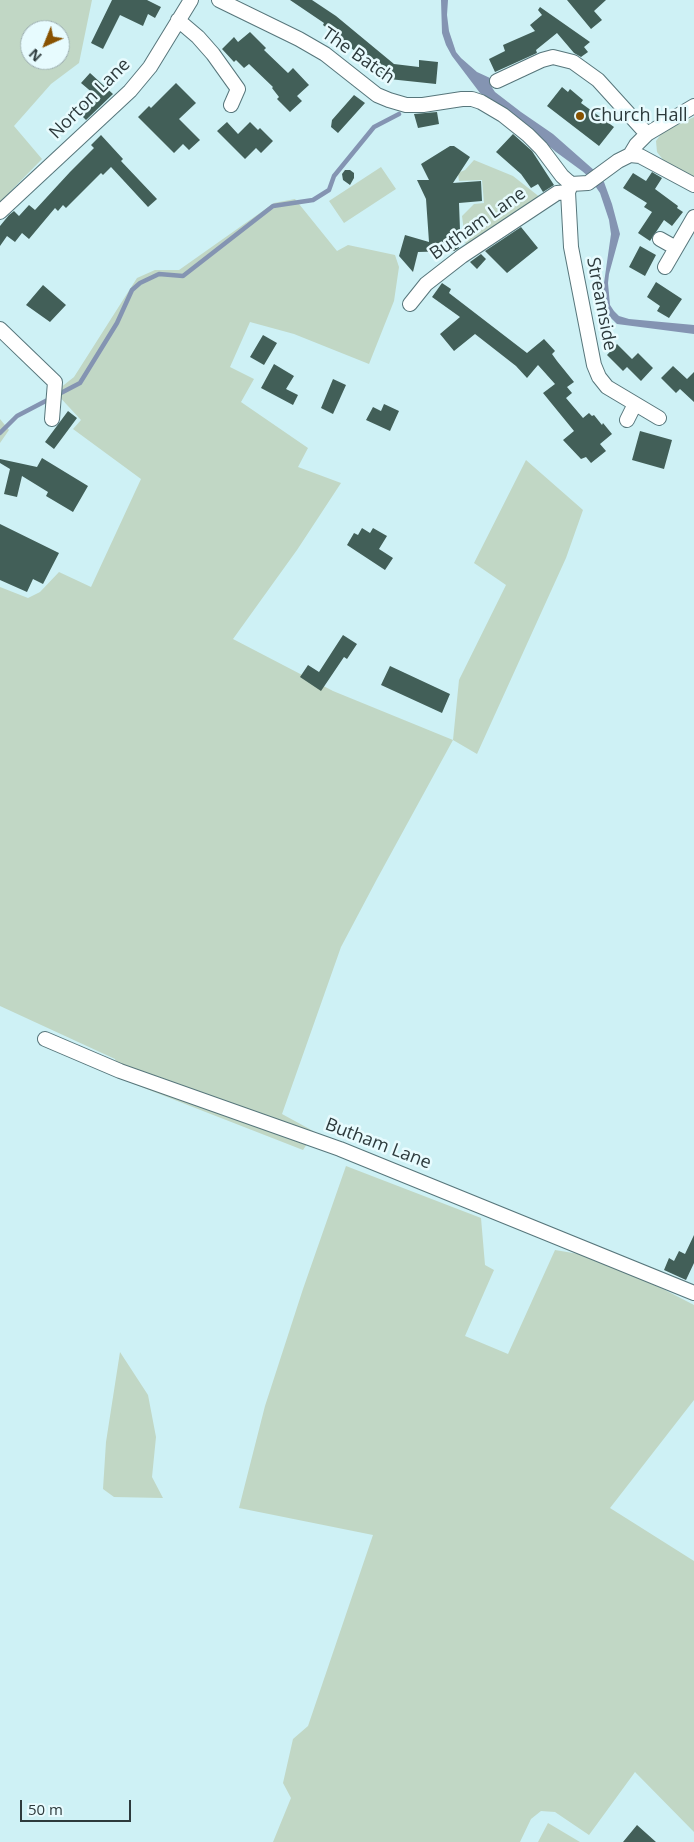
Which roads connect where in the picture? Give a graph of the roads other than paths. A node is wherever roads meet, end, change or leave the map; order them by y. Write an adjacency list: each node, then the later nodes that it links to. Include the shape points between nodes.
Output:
1 (190, 0): 3 (street, Norton Lane)
2 (218, 0): 10 (street, The Batch, via 300,39 325,54 377,95 389,100 406,105 462,99 481,102 528,135)
3 (178, 20): 5 (street, via 213,54 238,89); 11 (street, Norton Lane, via 150,67 130,91)
4 (497, 80): 7 (street, via 553,57 573,62 598,80)
5 (231, 106)
6 (694, 106): 7 (street)
7 (646, 134): 8 (street)
8 (630, 156): 9 (street, via 640,156); 10 (street, Butham Lane, via 588,183)
9 (694, 185)
10 (570, 188): 16 (street, Butham Lane, via 557,193 462,256 426,284); 18 (street, Streamside, via 571,247 594,365 607,386)
11 (0, 212)
12 (694, 217): 14 (street)
13 (660, 239): 14 (street)
14 (676, 248): 15 (street)
15 (665, 267)
16 (410, 304)
17 (0, 329): 19 (street, via 55,382)
18 (635, 404): 20 (street, Streamside); 21 (street)
19 (53, 413)
20 (659, 418)
21 (627, 420)
22 (45, 1039): 23 (street, Butham Lane, via 120,1070 340,1149)
23 (694, 1293)

